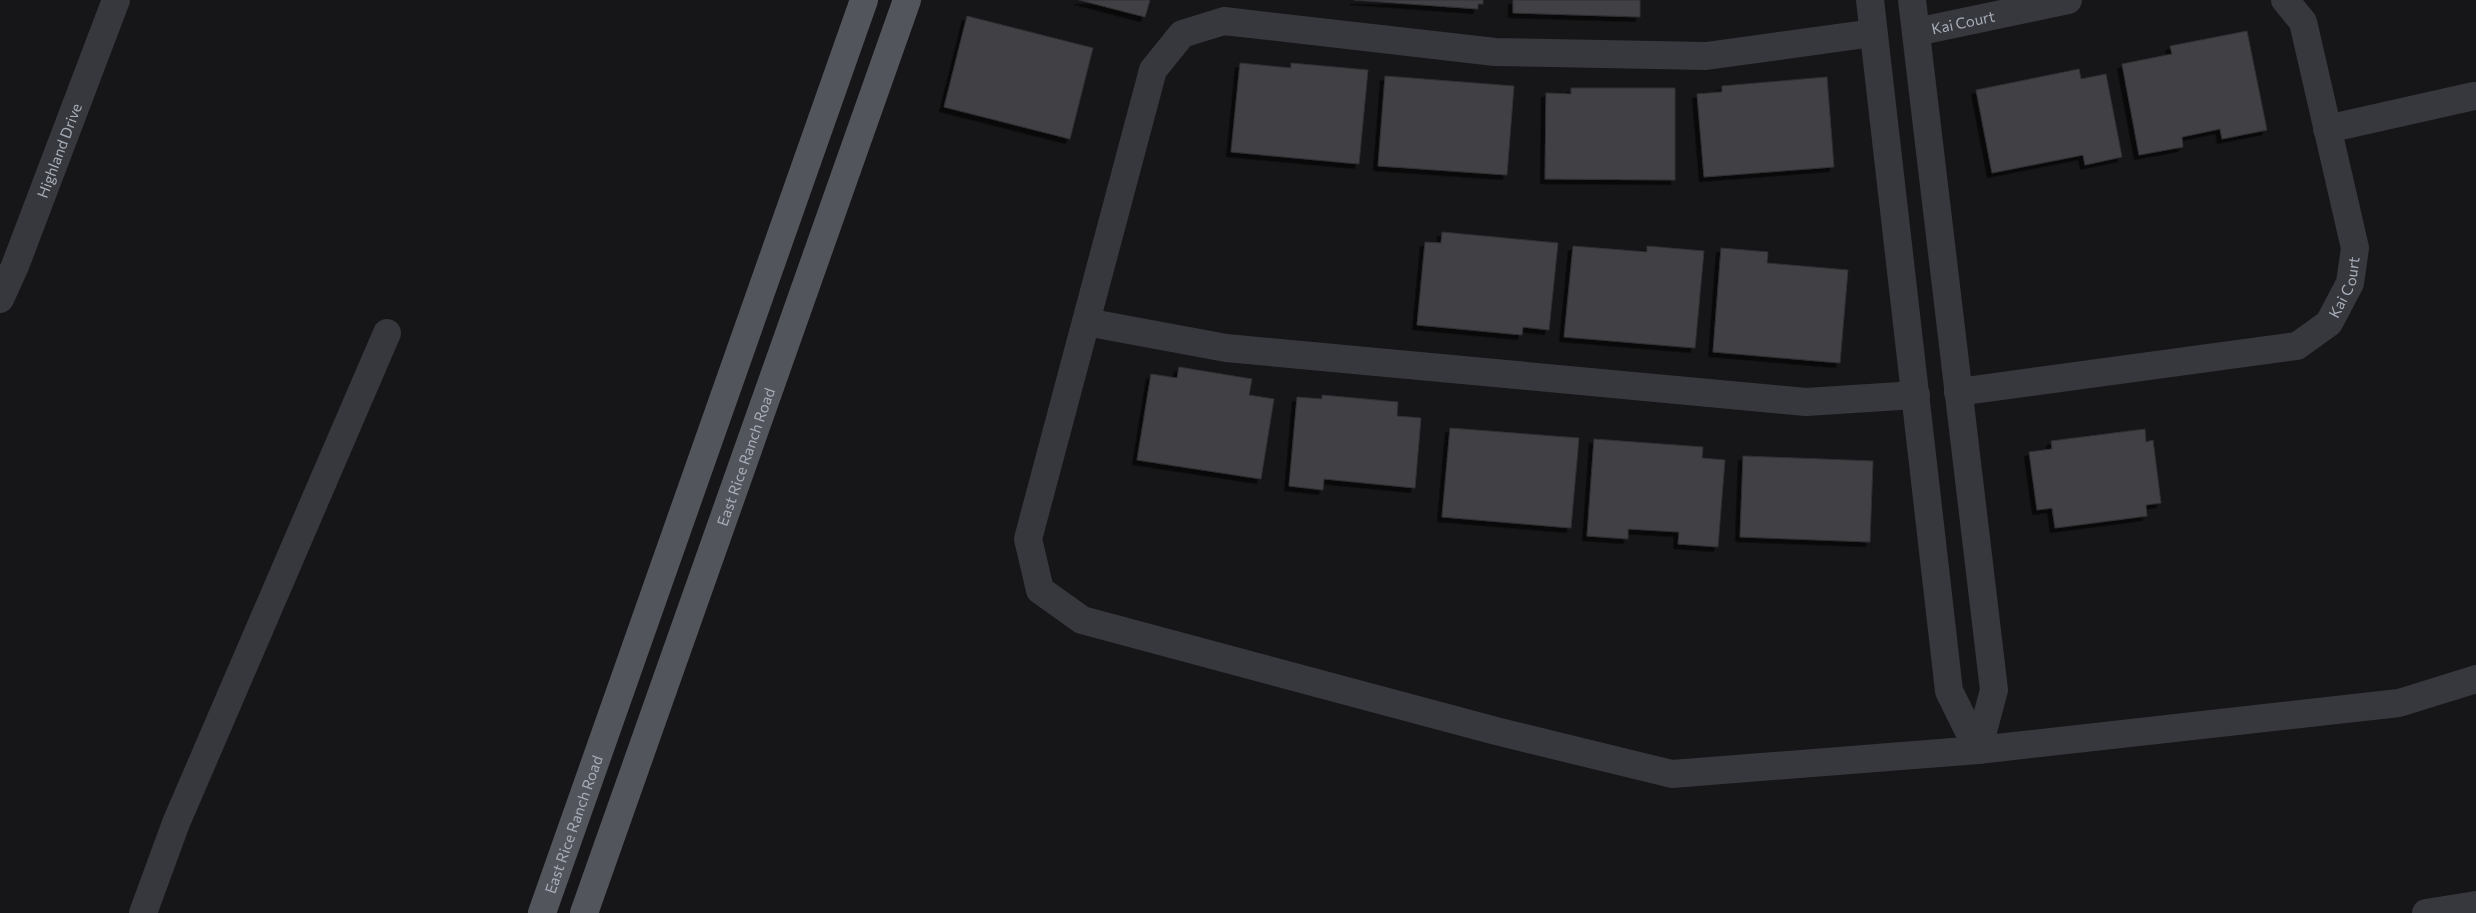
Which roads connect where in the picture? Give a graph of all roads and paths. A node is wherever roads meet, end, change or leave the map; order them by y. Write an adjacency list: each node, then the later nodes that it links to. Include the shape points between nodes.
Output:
1 (116, 0): 13 (street, Highland Drive)
2 (864, 0): 22 (main road, East Rice Ranch Road)
3 (907, 0): 23 (main road, East Rice Ranch Road)
4 (1870, 0): 10 (street)
5 (1912, 0): 9 (street)
6 (2068, 0): 8 (street, Kai Court)
7 (2285, 0): 12 (street, Kai Court, via 2303,22)
8 (2024, 5): 9 (street, Kai Court)
9 (1916, 32): 16 (street)
10 (1873, 33): 14 (street, via 1706,56 1496,52 1224,21 1182,34 1153,70); 17 (street)
11 (2474, 96): 12 (street)
12 (2327, 129): 16 (street, Kai Court, via 2354,248 2350,283 2329,323 2297,346)
13 (0, 298)
14 (1086, 322): 17 (street, via 1226,348 1806,402); 19 (street, via 1028,538 1040,590 1082,620 1496,731 1672,774)
15 (387, 333): 21 (street, via 176,823)
16 (1958, 392): 19 (street, via 1994,690)
17 (1916, 395): 19 (street, via 1949,691)
18 (2476, 679): 19 (street, via 2400,703)
19 (1978, 750)
20 (2476, 905): 24 (street)
21 (143, 913)
22 (542, 913)
23 (584, 913)
24 (2426, 913)

